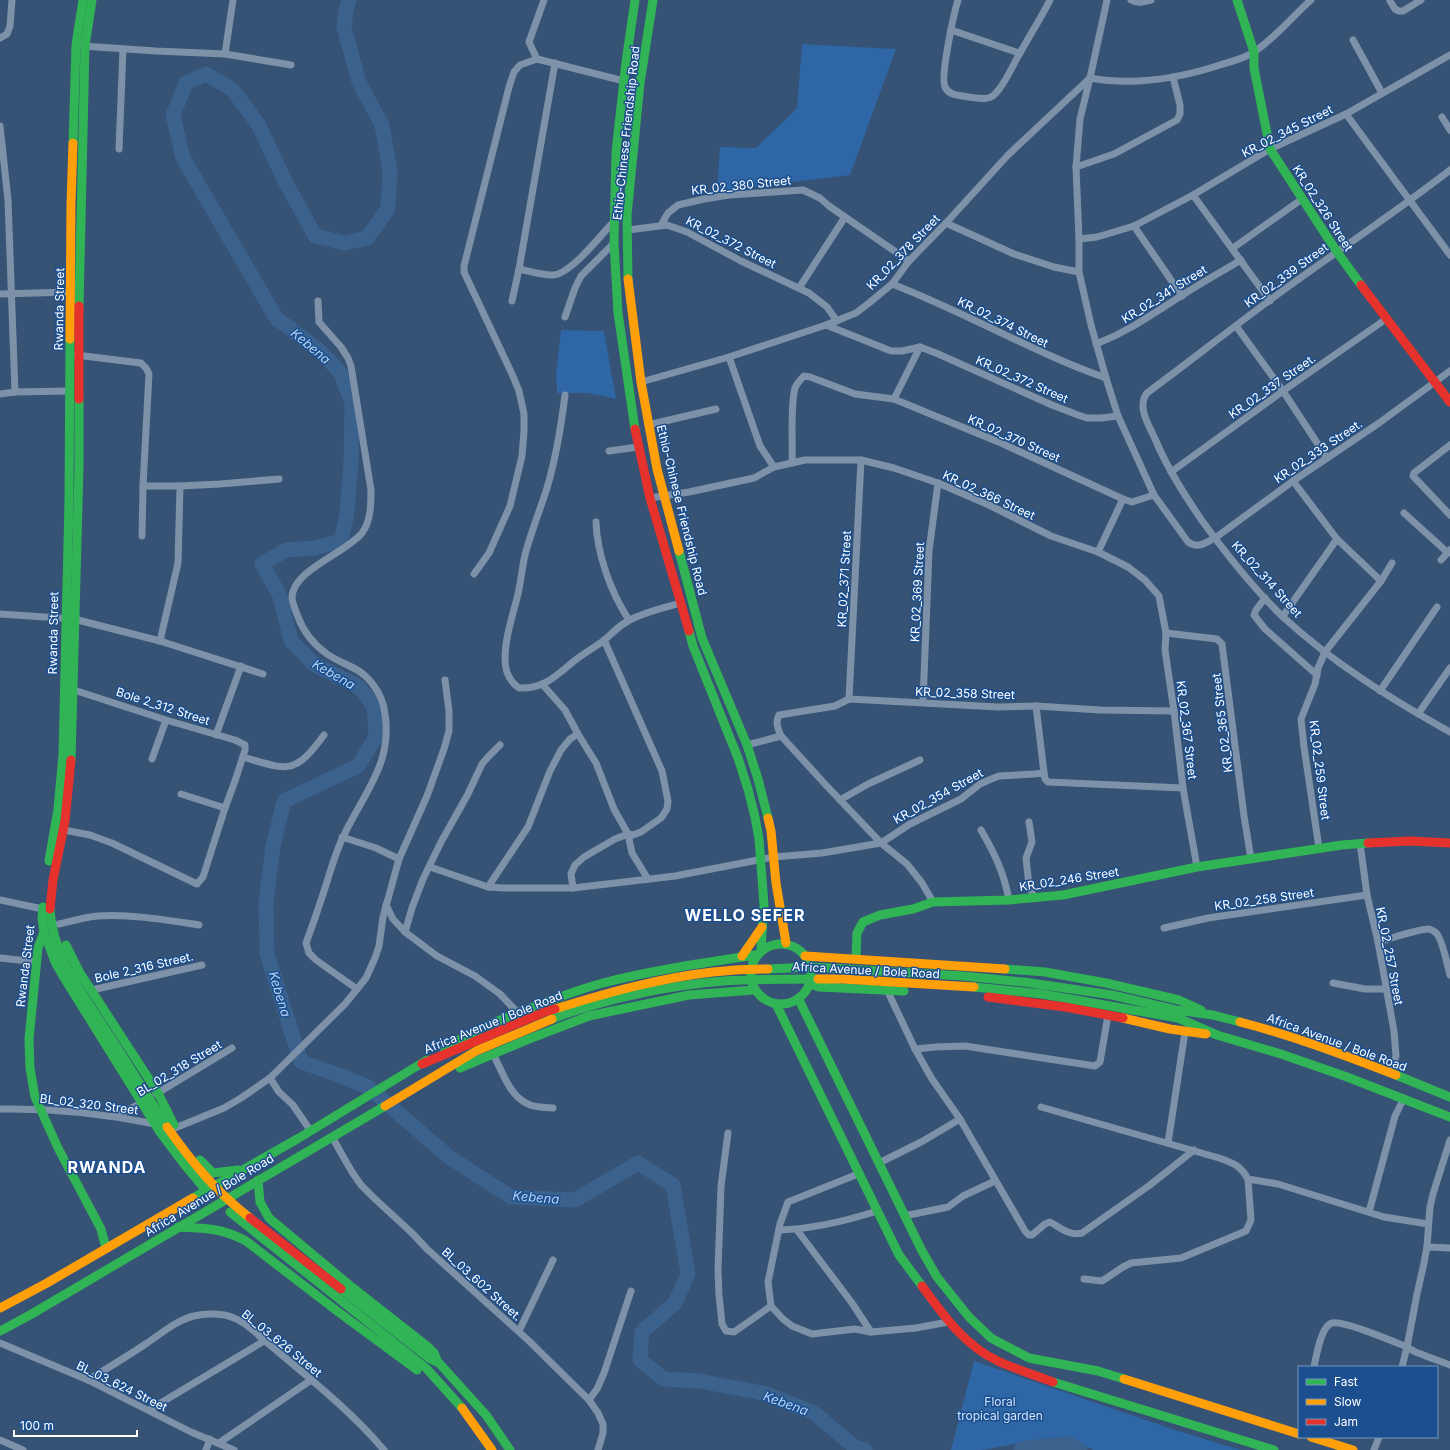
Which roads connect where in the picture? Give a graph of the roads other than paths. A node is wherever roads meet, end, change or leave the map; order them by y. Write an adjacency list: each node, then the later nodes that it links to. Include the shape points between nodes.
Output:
1 (12, 0): 18 (street, via 10,26 7,34)
2 (83, 0): 20 (main road, Rwanda Street)
3 (92, 0): 20 (main road, Rwanda Street)
4 (232, 0): 24 (street)
5 (544, 0): 26 (street, via 529,42)
6 (636, 0): 31 (main road, Ethio-Chinese Friendship Road)
7 (653, 0): 32 (main road, Ethio-Chinese Friendship Road)
8 (958, 0): 17 (street)
9 (1050, 0): 23 (street)
10 (1106, 0): 30 (street)
11 (1131, 0): 12 (street, via 1141,3)
12 (1151, 0)
13 (1237, 0): 22 (main road, KR_02_326 Street)
14 (1311, 0): 22 (street)
15 (1422, 0): 16 (street, via 1404,11 1395,9)
16 (1390, 1)
17 (951, 30): 23 (street); 23 (street, via 943,77 945,87 951,94 982,99 994,96)
18 (0, 38)
19 (1353, 40): 33 (street)
20 (81, 46): 21 (street); 63 (main road, Rwanda Street, via 71,204); 78 (main road, Rwanda Street)
21 (123, 49): 24 (street); 38 (street)
22 (1254, 52): 29 (street, via 1243,58); 39 (main road, KR_02_326 Street, via 1254,68)
23 (1020, 53)
24 (225, 54): 28 (street)
25 (1450, 55): 33 (street, KR_02_345 Street)
26 (537, 59): 27 (street); 122 (street, via 520,65 514,72 464,266 466,280 519,391 524,420 519,475 510,506 489,553)
27 (555, 63): 31 (street); 59 (street)
28 (291, 65)
29 (1173, 77): 30 (street, via 1124,81); 40 (street, via 1180,105 1177,120 1114,154)
30 (1090, 78): 40 (street, via 1080,119); 48 (street, KR_02_378 Street, via 1008,155)
31 (624, 81): 32 (street); 47 (main road, Ethio-Chinese Friendship Road, via 616,152)
32 (640, 83): 51 (main road, Ethio-Chinese Friendship Road, via 627,215)
33 (1382, 93): 34 (street, KR_02_345 Street)
34 (1346, 114): 39 (street, KR_02_345 Street); 45 (street)
35 (1442, 117): 37 (street)
36 (0, 126): 42 (street)
37 (1450, 130)
38 (119, 148)
39 (1270, 149): 43 (street, KR_02_345 Street); 44 (main road, KR_02_326 Street)
40 (1076, 167): 52 (street)
41 (1450, 170): 45 (street, KR_02_339 Street)
42 (3, 173): 64 (street, via 8,200)
43 (1193, 194): 50 (street, KR_02_345 Street); 54 (street)
44 (1302, 198): 54 (street); 55 (main road, KR_02_326 Street)
45 (1410, 201): 55 (street, KR_02_339 Street); 56 (street)
46 (845, 217): 49 (street, KR_02_380 Street, via 814,194 793,190 723,196 678,205 668,213); 58 (street, KR_02_380 Street); 62 (street)
47 (614, 221): 53 (main road, Ethio-Chinese Friendship Road); 59 (street, via 574,265 562,273 553,275)
48 (946, 223): 58 (street, KR_02_378 Street); 60 (street, via 1014,254)
49 (661, 225): 51 (street, KR_02_372 Street); 62 (street, KR_02_372 Street, via 687,232)
50 (1134, 226): 52 (street, KR_02_345 Street, via 1097,237); 66 (street)
51 (628, 230): 82 (main road, Ethio-Chinese Friendship Road, via 628,280)
52 (1080, 239): 60 (street)
53 (614, 243): 70 (street, via 582,276); 96 (main road, Ethio-Chinese Friendship Road, via 618,313)
54 (1233, 248): 57 (street)
55 (1337, 252): 68 (street, KR_02_339 Street); 71 (main road, KR_02_326 Street)
56 (1450, 255)
57 (1241, 260): 66 (street, KR_02_341 Street); 68 (street)
58 (909, 261): 61 (street, KR_02_378 Street)
59 (519, 269): 67 (street)
60 (1079, 272): 75 (street)
61 (892, 284): 72 (street, KR_02_378 Street, via 856,313); 81 (street, KR_02_374 Street, via 924,296 1059,360)
62 (799, 288): 72 (street, KR_02_372 Street, via 819,300)
63 (71, 292): 64 (street); 77 (main road, Rwanda Street)
64 (12, 293): 65 (street); 86 (street)
65 (0, 294)
66 (1182, 296): 75 (street, KR_02_341 Street, via 1124,332)
67 (512, 301)
68 (1270, 301): 74 (street, KR_02_339 Street)
69 (318, 302): 169 (street, via 320,322 341,347 351,366 371,490 371,505 362,533 302,577 294,586 292,597 302,627 314,643 328,655 361,672 373,684 384,707 386,724 384,756 377,775)
70 (565, 317)
71 (1386, 319): 83 (main road, KR_02_326 Street); 85 (street, KR_02_337 Street.)
72 (837, 320): 73 (street, KR_02_378 Street)
73 (826, 325): 76 (street, via 891,351); 79 (street, KR_02_378 Street)
74 (1236, 326): 85 (street); 91 (street, KR_02_339 Street, via 1147,393)
75 (1096, 344): 81 (street)
76 (920, 347): 89 (street); 93 (street, KR_02_372 Street, via 1078,415 1087,418)
77 (70, 355): 78 (street); 84 (main road, Rwanda Street)
78 (80, 355): 106 (street, via 141,363 149,374); 130 (main road, Rwanda Street, via 79,468)
79 (729, 358): 82 (street, KR_02_378 Street); 101 (street, via 760,446)
80 (1450, 371): 83 (street, KR_02_333 Street.)
81 (1106, 378): 93 (street)
82 (641, 382): 94 (main road, Ethio-Chinese Friendship Road)
83 (1435, 383): 90 (main road, KR_02_326 Street); 98 (street, KR_02_333 Street.)
84 (70, 391): 86 (street); 130 (main road, Rwanda Street)
85 (1283, 391): 98 (street); 102 (street, KR_02_337 Street.)
86 (15, 392): 87 (street)
87 (0, 394)
88 (565, 395): 141 (street, via 561,429 553,462 526,554 508,630 505,660 508,676 518,688)
89 (894, 399): 100 (street, KR_02_370 Street, via 855,394 804,376 799,381 793,400); 111 (street, KR_02_370 Street, via 1001,443)
90 (1450, 402)
91 (1142, 404): 102 (street, KR_02_314 Street)
92 (716, 409): 94 (street)
93 (1118, 416): 108 (street)
94 (648, 425): 109 (main road, Ethio-Chinese Friendship Road)
95 (1450, 445): 113 (street, via 1413,476)
96 (638, 447): 97 (street); 110 (main road, Ethio-Chinese Friendship Road)
97 (609, 451)
98 (1327, 458): 104 (street, KR_02_333 Street.)
99 (861, 460): 100 (street, KR_02_366 Street, via 805,460); 105 (street, KR_02_366 Street); 144 (street, KR_02_371 Street)
100 (792, 463): 101 (street, KR_02_366 Street)
101 (774, 467): 109 (street, KR_02_366 Street, via 754,478)
102 (1171, 472): 116 (street, KR_02_314 Street)
103 (279, 478): 107 (street)
104 (1293, 481): 116 (street, KR_02_333 Street.); 117 (street)
105 (938, 483): 118 (street, KR_02_366 Street, via 1051,536); 145 (street, KR_02_369 Street, via 929,551)
106 (143, 486): 107 (street); 115 (street)
107 (180, 486): 134 (street, via 178,563)
108 (1154, 495): 111 (street, via 1132,502); 116 (street, KR_02_333 Street., via 1188,542 1194,546)
109 (664, 496): 110 (street, KR_02_366 Street); 156 (main road, Ethio-Chinese Friendship Road, via 702,638)
110 (650, 498): 126 (main road, Ethio-Chinese Friendship Road)
111 (1123, 499): 118 (street)
112 (1404, 513): 119 (street)
113 (1450, 515)
114 (596, 522): 131 (street, via 600,552 613,592)
115 (142, 536)
116 (1214, 538): 125 (street, KR_02_314 Street)
117 (1337, 539): 123 (street); 129 (street)
118 (1098, 552): 124 (street, KR_02_366 Street, via 1128,567 1145,580)
119 (1449, 552): 120 (street)
120 (1441, 560)
121 (1392, 563): 123 (street, KR_02_259 Street)
122 (474, 574)
123 (1381, 581): 135 (street, KR_02_259 Street)
124 (1159, 596): 132 (street, KR_02_367 Street)
125 (1265, 598): 129 (street, KR_02_314 Street); 139 (street, via 1254,615 1265,629)
126 (681, 603): 131 (street); 177 (main road, Ethio-Chinese Friendship Road, via 693,646 748,789)
127 (1437, 607): 143 (street)
128 (0, 614): 130 (street)
129 (1282, 616): 135 (street, KR_02_314 Street)
130 (70, 618): 134 (street); 142 (main road, Rwanda Street); 190 (main road, Rwanda Street, via 61,779)
131 (629, 620): 133 (street)
132 (1166, 633): 147 (street, KR_02_367 Street, via 1165,650); 176 (street, KR_02_365 Street, via 1217,639 1222,644)
133 (604, 640): 141 (street, via 554,678); 168 (street, via 662,771 668,801 667,809 661,818 641,832)
134 (160, 641): 136 (street)
135 (1325, 652): 139 (street, KR_02_259 Street); 143 (street, KR_02_314 Street)
136 (241, 666): 138 (street); 152 (street)
137 (1450, 668): 148 (street)
138 (263, 674)
139 (1317, 676): 173 (street, KR_02_259 Street, via 1301,719)
140 (445, 680): 175 (street, via 449,731 427,796)
141 (542, 684): 151 (street, via 565,710)
142 (74, 690): 149 (street, Bole 2_312 Street); 166 (main road, Rwanda Street, via 70,785)
143 (1380, 691): 148 (street, KR_02_314 Street)
144 (849, 699): 145 (street, KR_02_358 Street); 154 (street, KR_02_358 Street, via 835,706 779,716 777,724)
145 (923, 702): 146 (street, KR_02_358 Street)
146 (1036, 706): 147 (street, KR_02_358 Street); 160 (street)
147 (1174, 711): 161 (street, KR_02_367 Street)
148 (1418, 714): 150 (street, KR_02_314 Street)
149 (166, 720): 152 (street, Bole 2_312 Street); 158 (street)
150 (1450, 732)
151 (578, 734): 168 (street, via 596,763 614,809); 182 (street, via 561,750 528,827)
152 (216, 735): 157 (street, Bole 2_312 Street, via 245,745)
153 (324, 735): 157 (street, via 311,752 293,766 280,767)
154 (781, 736): 156 (street); 163 (street)
155 (500, 745): 178 (street, via 482,764 440,842)
156 (747, 745): 174 (main road, Ethio-Chinese Friendship Road, via 771,831)
157 (243, 757): 164 (street)
158 (152, 759)
159 (920, 760): 163 (street)
160 (1044, 773): 161 (street, via 1045,779 1050,783); 170 (street, KR_02_354 Street, via 999,776 989,780 961,799 910,824)
161 (1183, 788): 179 (street, KR_02_367 Street)
162 (181, 794): 164 (street)
163 (840, 800): 170 (street)
164 (225, 808): 166 (street, via 203,877 197,884 112,842)
165 (1030, 822): 185 (street, via 1032,842 1026,858 1029,886)
166 (64, 830): 180 (main road, Rwanda Street)
167 (982, 830): 187 (street, via 999,862)
168 (628, 834): 181 (street, via 632,853); 183 (street, via 584,857 575,865 571,874)
169 (342, 837): 175 (street); 212 (street, via 306,943 309,953 316,960)
170 (881, 842): 174 (street, KR_02_354 Street, via 822,853); 188 (street, via 907,864)
171 (1360, 843): 172 (main road); 173 (main road, KR_02_246 Street); 184 (street, KR_02_257 Street)
172 (1450, 843)
173 (1319, 848): 176 (main road, KR_02_246 Street)
174 (774, 857): 177 (street, KR_02_354 Street); 195 (main road, Ethio-Chinese Friendship Road)
175 (399, 859): 189 (street)
176 (1251, 859): 179 (main road, KR_02_246 Street)
177 (761, 860): 181 (street, KR_02_354 Street, via 675,876); 193 (main road, Ethio-Chinese Friendship Road)
178 (430, 867): 182 (street, KR_02_354 Street); 197 (street, via 412,908)
179 (1197, 867): 185 (main road, KR_02_246 Street, via 1083,892)
180 (55, 869): 191 (main road, Rwanda Street, via 58,878); 276 (main road, via 52,881 51,922 68,968 167,1127 190,1159 224,1196 425,1355)
181 (648, 878): 183 (street, KR_02_354 Street)
182 (488, 887): 183 (street, KR_02_354 Street)
183 (573, 888)
184 (1367, 896): 194 (street, KR_02_258 Street, via 1208,918); 198 (street, KR_02_257 Street)
185 (1034, 897): 187 (main road, KR_02_246 Street)
186 (0, 900): 190 (street)
187 (1009, 900): 188 (main road, KR_02_246 Street)
188 (933, 902): 205 (main road, KR_02_246 Street, via 913,909 880,915 863,922 856,933)
189 (386, 906): 197 (street, via 393,919); 212 (street, via 376,958)
190 (43, 909): 196 (main road, Rwanda Street)
191 (59, 924): 192 (street, via 97,916 141,916); 214 (main road, Rwanda Street, via 70,953)
192 (199, 925)
193 (763, 926): 200 (main road); 201 (main road, Ethio-Chinese Friendship Road)
194 (1164, 928)
195 (783, 929): 199 (main road, Ethio-Chinese Friendship Road); 202 (main road, via 790,938 811,954)
196 (44, 932): 206 (main road, Rwanda Street, via 38,948); 280 (main road, via 62,976 158,1130 198,1182 251,1229 404,1350)
197 (405, 932): 218 (street, via 437,956 475,976 500,994)
198 (1378, 942): 208 (street, via 1428,929 1433,930 1439,939); 213 (street, KR_02_257 Street)
199 (786, 943): 201 (main road, via 767,945); 204 (main road, via 796,947)
200 (742, 956): 201 (main road, Africa Avenue / Bole Road); 218 (main road, Africa Avenue / Bole Road, via 646,973 602,984)
201 (756, 956): 211 (main road, via 749,972)
202 (821, 957): 204 (main road, Africa Avenue / Bole Road); 205 (main road, Africa Avenue / Bole Road)
203 (0, 958): 206 (street)
204 (807, 959): 209 (main road)
205 (856, 959): 220 (main road, Africa Avenue / Bole Road, via 1045,972 1179,1000)
206 (37, 962): 234 (main road, Rwanda Street, via 29,1054 35,1098)
207 (202, 965): 214 (street, Bole 2_316 Street.)
208 (1450, 975)
209 (810, 982): 215 (main road, Africa Avenue / Bole Road, via 819,987); 216 (main road)
210 (1333, 983): 213 (street, via 1358,988)
211 (753, 986): 217 (main road, via 763,998); 225 (main road, Africa Avenue / Bole Road, via 689,995 589,1016)
212 (357, 989): 228 (street)
213 (1386, 989): 227 (street, KR_02_257 Street, via 1396,1056)
214 (92, 990): 230 (main road, Rwanda Street)
215 (886, 991): 219 (main road, Africa Avenue / Bole Road, via 987,996); 224 (street)
216 (799, 1000): 217 (main road, via 790,1004); 247 (main road)
217 (776, 1004): 249 (main road)
218 (518, 1013): 226 (main road, Africa Avenue / Bole Road, via 464,1036)
219 (1108, 1015): 221 (main road, Africa Avenue / Bole Road); 224 (street, via 1100,1062 1095,1066 965,1046)
220 (1213, 1015): 226 (main road, Africa Avenue / Bole Road, via 1074,989 963,976 811,967 737,970 658,981 586,998 519,1022); 227 (main road, Africa Avenue / Bole Road, via 1280,1032)
221 (1185, 1032): 222 (main road, Africa Avenue / Bole Road); 245 (street)
222 (1217, 1035): 229 (main road, Africa Avenue / Bole Road, via 1178,1018 1042,994 834,978 724,981 629,996 566,1014 476,1051); 232 (main road, Africa Avenue / Bole Road, via 1281,1054)
223 (232, 1048): 230 (street, BL_02_318 Street)
224 (916, 1049): 239 (street, via 932,1079)
225 (493, 1054): 229 (main road, Africa Avenue / Bole Road); 235 (street, via 508,1083 520,1099 532,1106)
226 (422, 1064): 241 (main road, Africa Avenue / Bole Road)
227 (1391, 1073): 231 (main road, Africa Avenue / Bole Road)
228 (270, 1078): 240 (street, via 224,1108); 241 (street, via 279,1092 294,1105)
229 (431, 1079): 243 (main road, Africa Avenue / Bole Road)
230 (158, 1093): 237 (street, BL_02_318 Street); 240 (main road, Rwanda Street)
231 (1450, 1097)
232 (1404, 1098): 238 (main road, Africa Avenue / Bole Road); 254 (street, via 1395,1116)
233 (1041, 1107): 245 (street)
234 (39, 1108): 236 (street, BL_02_320 Street); 237 (street, BL_02_320 Street); 261 (main road, Rwanda Street, via 101,1229)
235 (553, 1108)
236 (0, 1109)
237 (115, 1116): 240 (street, BL_02_320 Street)
238 (1450, 1117)
239 (960, 1119): 247 (street); 252 (street)
240 (175, 1128): 248 (main road, Rwanda Street, via 193,1153 213,1173)
241 (310, 1130): 248 (main road, Africa Avenue / Bole Road)
242 (728, 1133): 267 (street, via 722,1186 718,1270 722,1324 726,1331 734,1332)
243 (332, 1137): 251 (main road, Africa Avenue / Bole Road); 271 (street, BL_03_602 Street., via 365,1189 427,1249)
244 (1450, 1140): 256 (street, via 1433,1194)
245 (1168, 1143): 246 (street)
246 (1194, 1150): 250 (street, via 1234,1163); 252 (street, via 1150,1185 1082,1233 1076,1234 1050,1222 1029,1235)
247 (880, 1163): 255 (main road)
248 (243, 1169): 261 (main road, Africa Avenue / Bole Road)
249 (858, 1174): 253 (main road); 258 (street, via 790,1200 785,1207)
250 (1248, 1179): 254 (street, via 1278,1184); 264 (street, via 1251,1220 1246,1231 1181,1258 1131,1264 1102,1282)
251 (258, 1180): 257 (main road, Africa Avenue / Bole Road); 276 (main road, via 260,1202 269,1218 427,1346)
252 (995, 1181): 255 (street, via 948,1207)
253 (877, 1210): 259 (street, via 856,1218); 269 (main road, via 899,1255)
254 (1369, 1212): 256 (street)
255 (904, 1216): 285 (main road, via 937,1277 968,1317 991,1338 1005,1346 1029,1358 1098,1371)
256 (1428, 1224): 260 (street)
257 (178, 1228): 265 (main road, Africa Avenue / Bole Road); 280 (main road, via 216,1229 246,1241 398,1357 419,1372)
258 (779, 1230): 259 (street); 267 (street, via 768,1282)
259 (797, 1230): 272 (street)
260 (1427, 1247): 262 (street); 275 (street)
261 (106, 1248): 265 (main road, Africa Avenue / Bole Road)
262 (1450, 1248)
263 (553, 1260): 271 (street)
264 (1084, 1279)
265 (52, 1291): 268 (main road, Africa Avenue / Bole Road); 270 (main road, Africa Avenue / Bole Road)
266 (631, 1291): 283 (street, via 604,1373)
267 (771, 1306): 272 (street, via 783,1319 804,1332 812,1334 855,1329)
268 (0, 1308)
269 (948, 1322): 272 (street); 298 (main road, via 981,1352 1002,1363 1062,1385)
270 (0, 1331)
271 (519, 1331): 283 (street, BL_03_602 Street.)
272 (871, 1332)
273 (264, 1340): 281 (street, BL_03_626 Street, via 234,1318 209,1314 194,1316 179,1322); 282 (street, BL_03_626 Street); 284 (street)
274 (0, 1343): 281 (street, BL_03_624 Street)
275 (1408, 1347): 277 (street, via 1419,1354); 278 (street, via 1356,1327 1332,1323 1323,1332); 279 (street)
276 (439, 1363): 296 (main road, via 477,1405)
277 (1450, 1365)
278 (1314, 1366)
279 (1402, 1366)
280 (436, 1379): 292 (main road, via 463,1410)
281 (88, 1380): 284 (street, BL_03_624 Street)
282 (311, 1380): 290 (street); 295 (street, BL_03_626 Street)
283 (590, 1400): 297 (street, BL_03_602 Street., via 603,1424)
284 (149, 1410): 288 (street, BL_03_624 Street)
285 (1298, 1432)
286 (1314, 1438): 299 (main road)
287 (1379, 1438): 300 (street)
288 (210, 1439): 290 (street, BL_03_624 Street); 293 (street)
289 (0, 1440): 291 (street)
290 (219, 1443): 294 (street, BL_03_624 Street)
291 (19, 1449)
292 (490, 1449)
293 (206, 1450)
294 (234, 1450)
295 (384, 1450)
296 (510, 1450)
297 (598, 1450)
298 (1274, 1450)
299 (1353, 1450)
300 (1374, 1450)

